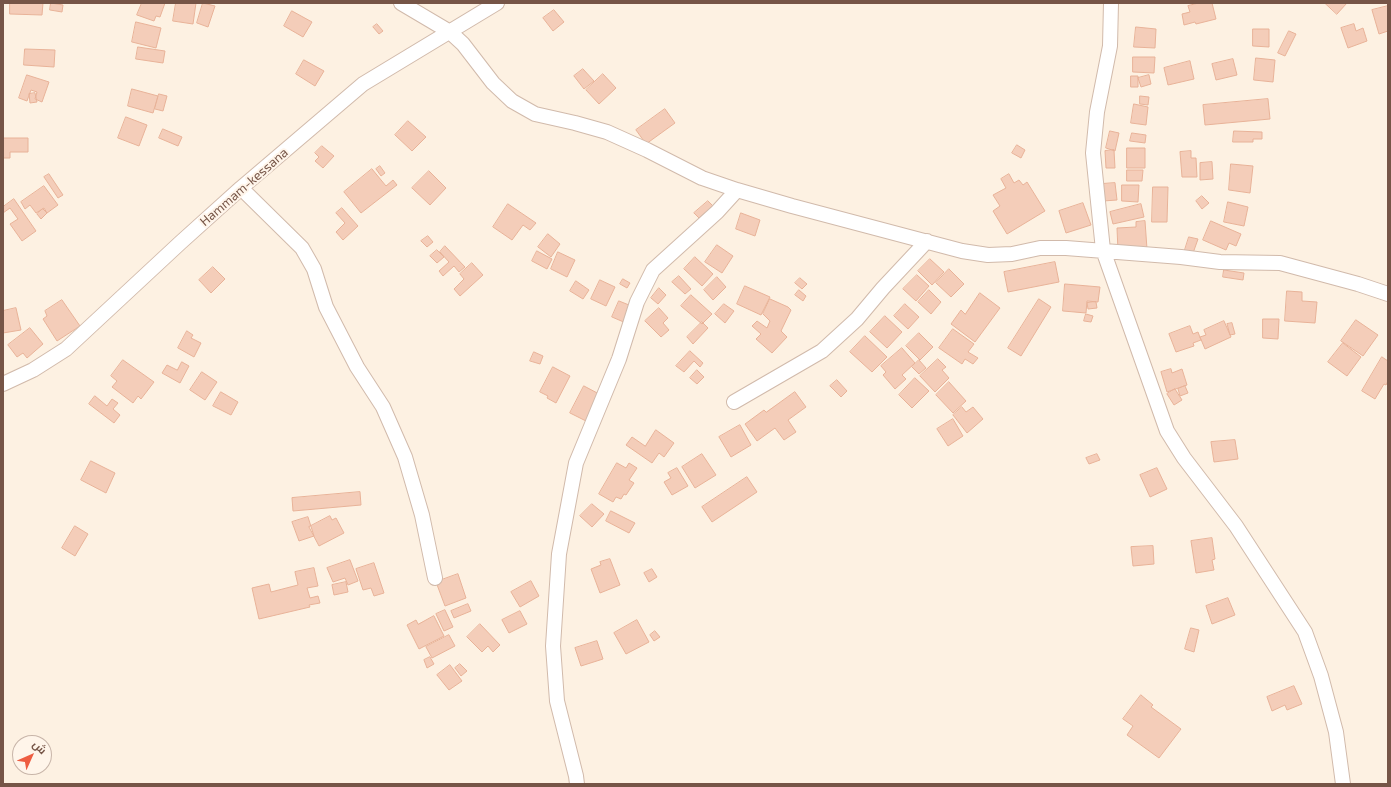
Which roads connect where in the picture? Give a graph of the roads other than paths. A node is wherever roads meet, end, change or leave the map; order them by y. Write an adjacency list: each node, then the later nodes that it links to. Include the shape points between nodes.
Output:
1 (401, 3): 4 (street)
2 (497, 3): 4 (street, Hammam-kessana)
3 (1111, 3): 8 (street, via 1110,46 1097,112 1093,153)
4 (450, 32): 5 (street, Hammam-kessana, via 363,84); 6 (street, via 463,44 493,83 512,101 535,114 606,132 702,178)
5 (241, 188): 10 (street, Hammam-kessana, via 66,349 33,370); 12 (street, via 302,248 314,269 329,314 357,368 383,407 405,457 422,515)
6 (737, 190): 7 (street); 13 (street, via 653,270 637,302 619,359 576,463 559,554 553,646 557,701)
7 (927, 241): 8 (street, via 988,255 1012,254 1040,248); 11 (street, via 857,319 822,350)
8 (1102, 250): 9 (street, via 1220,262 1280,263); 14 (street, via 1167,431 1184,458 1236,526 1305,632 1321,676 1336,732)
9 (1388, 294)
10 (3, 384)
11 (734, 402)
12 (435, 578)
13 (577, 784)
14 (1343, 784)

